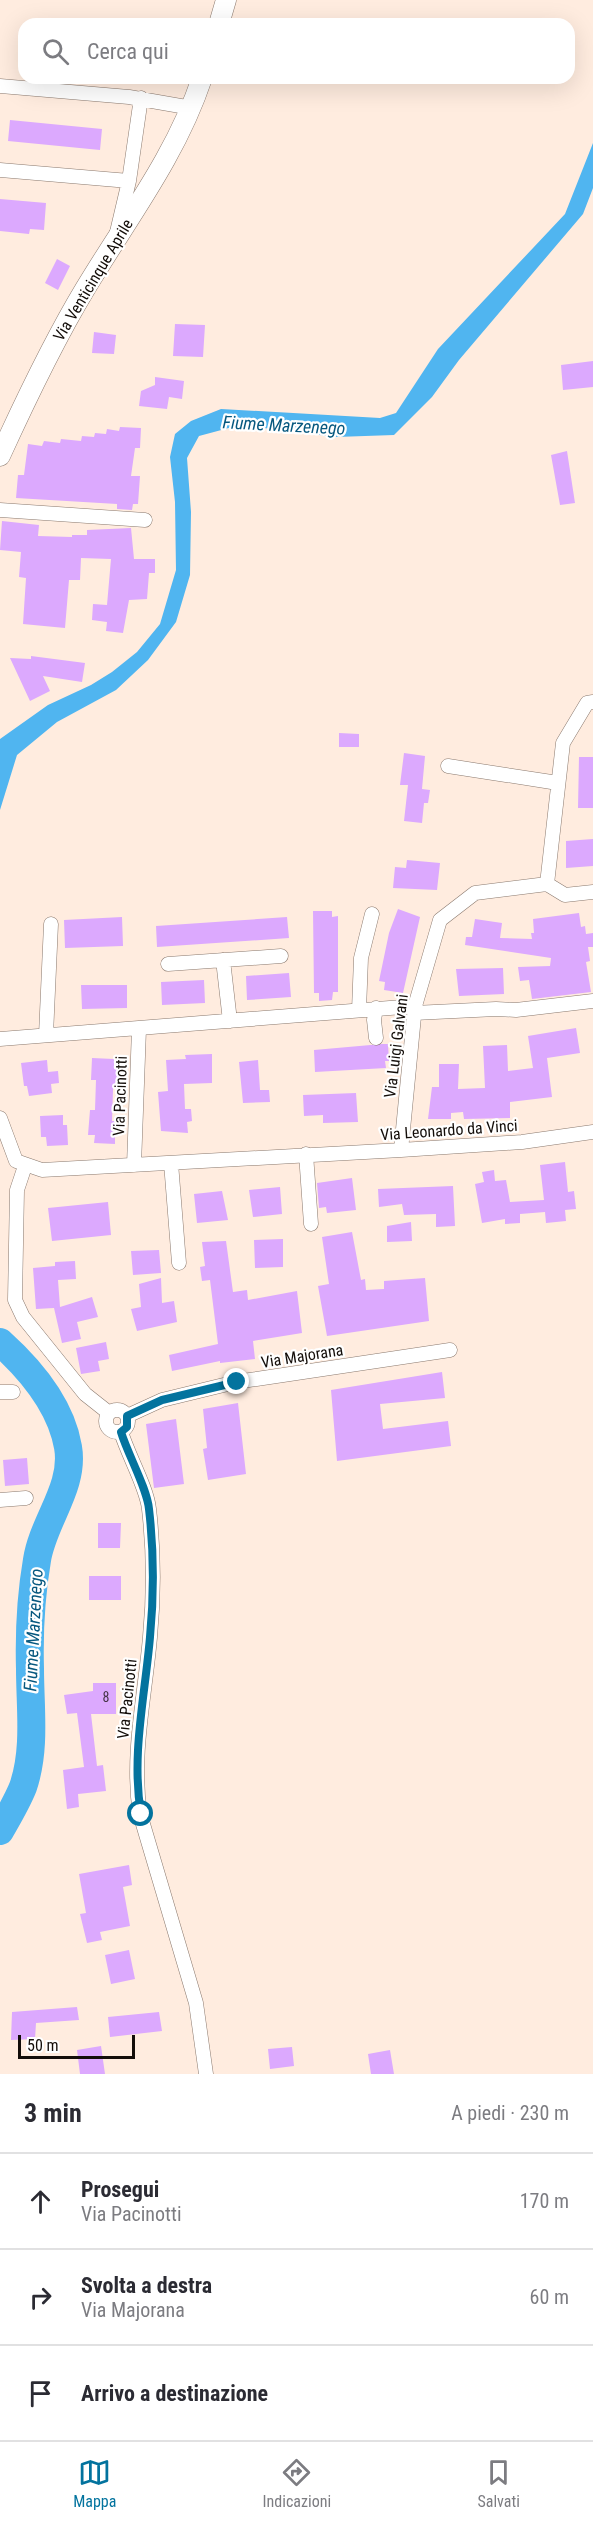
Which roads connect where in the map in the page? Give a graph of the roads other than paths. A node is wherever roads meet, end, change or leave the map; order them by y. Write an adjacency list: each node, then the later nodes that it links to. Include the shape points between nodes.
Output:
1 (226, 0): 2 (main road)
2 (221, 18)
3 (200, 84): 6 (main road, Via Venticinque Aprile)
4 (0, 86): 5 (street)
5 (141, 98): 6 (street); 8 (street)
6 (192, 108): 9 (main road, Via Venticinque Aprile, via 166,162)
7 (0, 170): 8 (street)
8 (129, 181): 9 (street)
9 (115, 242): 10 (main road, Via Venticinque Aprile, via 59,334)
10 (0, 456)
11 (0, 510): 12 (street)
12 (145, 520)
13 (593, 702): 15 (street, via 587,703 563,743)
14 (448, 766): 15 (street)
15 (558, 783): 16 (street)
16 (547, 884): 17 (street, Via Luigi Galvani, via 565,895); 25 (street, Via Luigi Galvani, via 475,893 440,920)
17 (593, 892)
18 (372, 914): 26 (street, via 361,958)
19 (51, 924): 29 (street)
20 (281, 956): 21 (street)
21 (223, 960): 22 (street); 27 (street)
22 (168, 964)
23 (593, 1001): 25 (street, Via Pacinotti, via 516,1010)
24 (376, 1008): 25 (street, Via Pacinotti); 26 (street, Via Pacinotti); 30 (street)
25 (415, 1009): 34 (street, Via Luigi Galvani)
26 (359, 1010): 27 (street, Via Pacinotti)
27 (230, 1021): 28 (street, Via Pacinotti)
28 (139, 1029): 29 (street, Via Pacinotti); 37 (street, Via Pacinotti)
29 (46, 1035): 31 (street, Via Pacinotti)
30 (376, 1038)
31 (0, 1039)
32 (0, 1118): 38 (street, via 16,1161)
33 (593, 1132): 34 (street, Via Leonardo da Vinci, via 522,1142)
34 (401, 1150): 35 (street, Via Leonardo da Vinci)
35 (306, 1154): 36 (street, Via Leonardo da Vinci); 39 (street)
36 (171, 1163): 37 (street, Via Leonardo da Vinci); 40 (street)
37 (134, 1165): 38 (street, Via Leonardo da Vinci, via 42,1170)
38 (25, 1166): 42 (street, Via Pacinotti, via 16,1191 15,1300 23,1317 86,1394)
39 (311, 1224)
40 (178, 1263)
41 (450, 1350): 43 (street, Via Majorana, via 237,1382 162,1400)
42 (109, 1413): 43 (street, via 121,1410); 44 (street, Via Pacinotti, via 109,1430)
43 (127, 1416): 44 (street, via 127,1427)
44 (121, 1432): 47 (street, Via Pacinotti, via 149,1506 153,1577 137,1793 196,2003)
45 (26, 1498): 46 (street)
46 (0, 1500)
47 (206, 2074)

